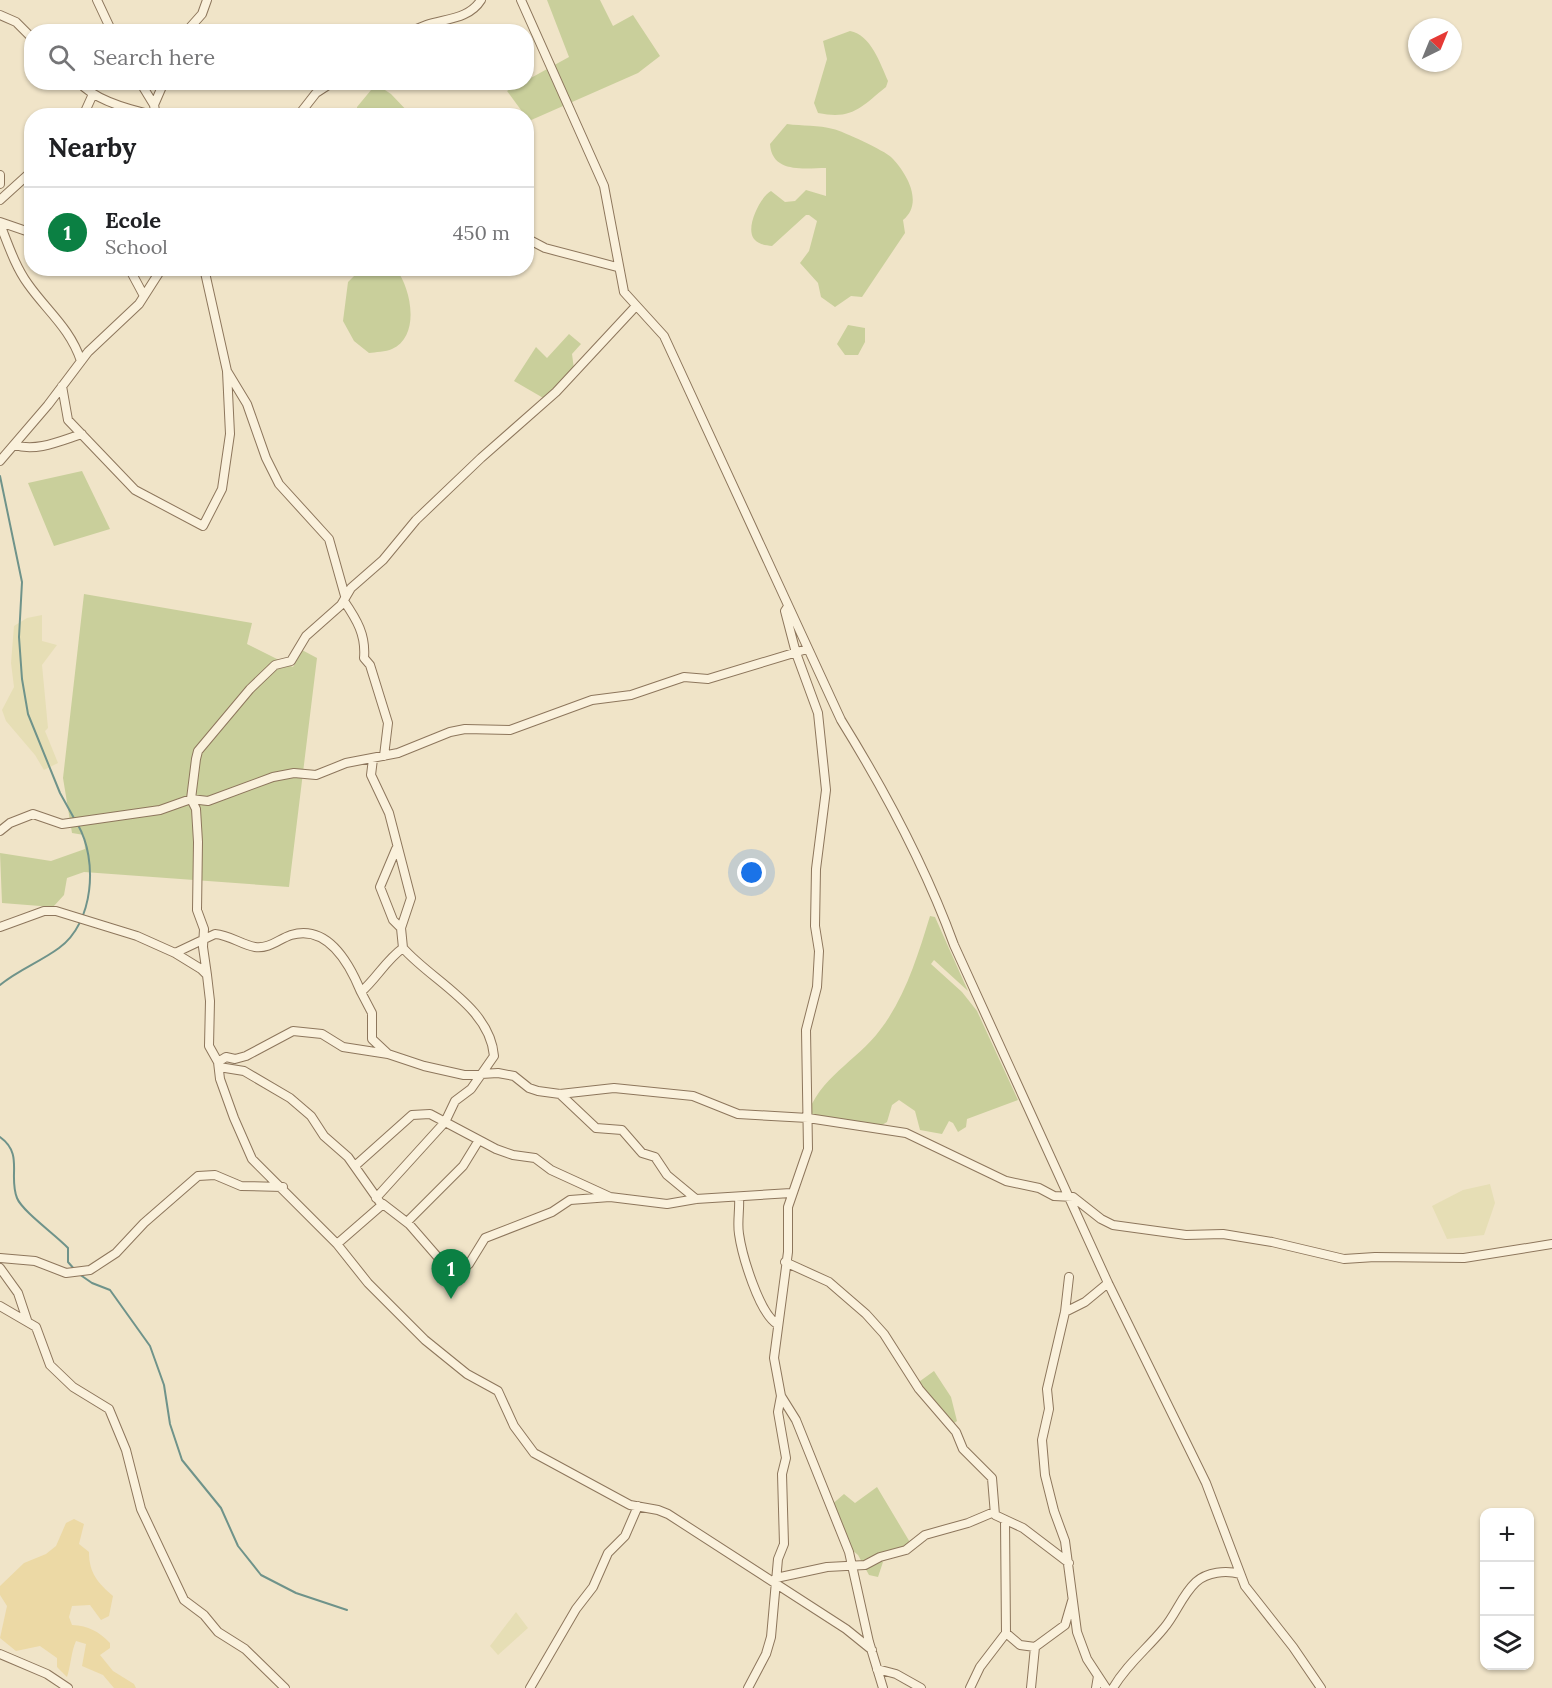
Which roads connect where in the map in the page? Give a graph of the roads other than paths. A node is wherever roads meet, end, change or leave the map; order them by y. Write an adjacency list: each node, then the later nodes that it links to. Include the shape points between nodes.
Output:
1 (97, 0): 6 (street)
2 (207, 0): 7 (street)
3 (481, 0): 8 (street, via 475,9)
4 (521, 0): 9 (street)
5 (0, 15): 11 (street)
6 (108, 24)
7 (193, 24)
8 (436, 24)
9 (532, 24)
10 (534, 28): 29 (street, via 604,186)
11 (24, 30)
12 (88, 90): 16 (street)
13 (145, 90): 17 (street)
14 (161, 90): 17 (street)
15 (321, 90): 21 (street)
16 (93, 94): 18 (street); 19 (street)
17 (154, 105): 20 (street)
18 (87, 108)
19 (125, 108)
20 (155, 108)
21 (304, 108)
22 (0, 175): 24 (street)
23 (24, 178): 25 (street)
24 (0, 184)
25 (0, 198)
26 (0, 223): 27 (street); 35 (street, via 23,276 64,325)
27 (24, 230)
28 (534, 242): 29 (street)
29 (617, 267): 34 (street, via 624,292)
30 (133, 276): 33 (street)
31 (157, 276): 33 (street)
32 (206, 276): 36 (street)
33 (144, 296): 35 (street)
34 (636, 306): 41 (street, via 551,396 416,520); 42 (street, via 664,336)
35 (81, 361): 37 (street)
36 (227, 371): 38 (street, via 230,434 222,489 203,526 135,490); 41 (street, via 247,404 279,484 328,539)
37 (62, 386): 38 (street, via 65,415); 39 (street)
38 (82, 434): 39 (street, via 51,444 25,448)
39 (14, 445): 40 (street)
40 (0, 461)
41 (344, 598): 45 (street, via 362,632 364,658 370,665 388,723); 47 (street, via 306,636 291,661 275,665 250,689 198,751)
42 (788, 607): 43 (street); 44 (street, via 785,611)
43 (807, 649): 44 (street); 69 (street, via 939,903 954,945)
44 (796, 653): 45 (street, via 708,679 684,677 631,695 592,700 510,730 450,732); 61 (street, via 818,713 826,790 816,869 818,987 806,1030)
45 (384, 756): 46 (street)
46 (373, 759): 47 (street, via 346,763 316,775 273,777 208,801); 49 (street, via 371,775 389,813)
47 (191, 799): 48 (street, via 160,810 62,824 33,814); 52 (street, via 198,842 197,910)
48 (0, 831)
49 (396, 848): 51 (street, via 411,898); 51 (street, via 380,887)
50 (0, 927): 54 (street, via 44,911 56,911 137,936)
51 (400, 928): 53 (street)
52 (204, 937): 54 (street); 55 (street); 56 (street, via 223,934 255,947 299,934 324,940 341,953)
53 (403, 948): 56 (street, via 390,957); 59 (street, via 475,1014 486,1029 494,1056)
54 (176, 953): 55 (street)
55 (207, 975): 58 (street, via 209,1042)
56 (361, 992): 57 (street, via 372,1013 372,1039)
57 (388, 1054): 58 (street, via 343,1047 322,1034 293,1031 246,1056 226,1058); 59 (street, via 436,1069)
58 (218, 1064): 64 (street, via 244,1071 290,1098); 65 (street, via 220,1079 249,1153)
59 (482, 1075): 60 (street, via 514,1076 529,1088); 62 (street, via 455,1101)
60 (560, 1094): 61 (street, via 614,1088 693,1096 738,1114); 71 (street, via 596,1128 622,1130 642,1153 655,1157 667,1175)
61 (808, 1118): 66 (street, via 808,1149); 69 (street, via 906,1133 1006,1181)
62 (445, 1122): 63 (street); 64 (street, via 430,1114 412,1114); 70 (street)
63 (480, 1140): 67 (street, via 513,1155 535,1158 551,1170); 73 (street, via 464,1166)
64 (356, 1165): 70 (street)
65 (283, 1187): 74 (street); 76 (street, via 241,1186 215,1175 198,1176 116,1253 90,1270 66,1273 34,1261)
66 (791, 1193): 68 (street); 77 (street)
67 (610, 1197): 71 (street, via 667,1204); 73 (street, via 570,1200 552,1212 484,1238 463,1269 442,1262)
68 (739, 1197): 71 (street); 84 (street, via 738,1231 745,1259 762,1305)
69 (1069, 1197): 75 (street, via 1113,1225 1186,1235 1223,1234 1344,1259 1464,1258); 80 (street)
70 (376, 1198): 72 (street)
71 (696, 1199)
72 (383, 1204): 73 (street); 74 (street)
73 (407, 1222)
74 (337, 1244): 86 (street, via 368,1283 425,1340 467,1374 498,1391 514,1426 534,1453 618,1500)
75 (1552, 1244)
76 (0, 1258)
77 (785, 1262): 84 (street); 87 (street, via 830,1282 884,1334 919,1389 956,1432 963,1449 992,1478)
78 (0, 1268): 83 (street, via 18,1293)
79 (1069, 1277): 82 (street)
80 (1108, 1283): 82 (street); 91 (street, via 1206,1483)
81 (0, 1306): 83 (street)
82 (1065, 1312): 89 (street, via 1047,1389 1049,1410 1042,1440 1046,1483)
83 (27, 1320): 102 (street, via 38,1330 48,1361 60,1375 79,1392 109,1409 126,1450 141,1509 184,1600 218,1632 245,1649)
84 (777, 1324): 85 (street, via 774,1358)
85 (781, 1396): 90 (street, via 796,1420); 92 (street, via 778,1412 786,1458 782,1474 784,1544 777,1559)
86 (638, 1506): 92 (street, via 668,1514); 103 (street, via 625,1536 608,1553 593,1587)
87 (994, 1512): 88 (street); 90 (street, via 945,1527 925,1535 906,1550)
88 (1005, 1521): 89 (street, via 1023,1528); 94 (street)
89 (1069, 1563): 93 (street)
90 (852, 1567): 92 (street, via 827,1567); 96 (street)
91 (1240, 1574): 100 (street, via 1252,1598 1293,1647); 111 (street, via 1227,1571 1196,1581 1165,1628 1125,1668)
92 (776, 1582): 96 (street); 104 (street, via 771,1637)
93 (1072, 1600): 95 (street, via 1065,1625); 99 (street, via 1082,1648)
94 (1006, 1633): 95 (street, via 1020,1645); 107 (street, via 980,1667)
95 (1035, 1647): 108 (street)
96 (872, 1650): 98 (street)
97 (0, 1654): 101 (street, via 47,1674)
98 (877, 1669): 105 (street); 106 (street)
99 (1098, 1676): 109 (street); 110 (street)
100 (1319, 1687)
101 (68, 1688)
102 (285, 1688)
103 (530, 1688)
104 (748, 1688)
105 (883, 1688)
106 (921, 1688)
107 (970, 1688)
108 (1031, 1688)
109 (1096, 1688)
110 (1106, 1688)
111 (1113, 1688)

